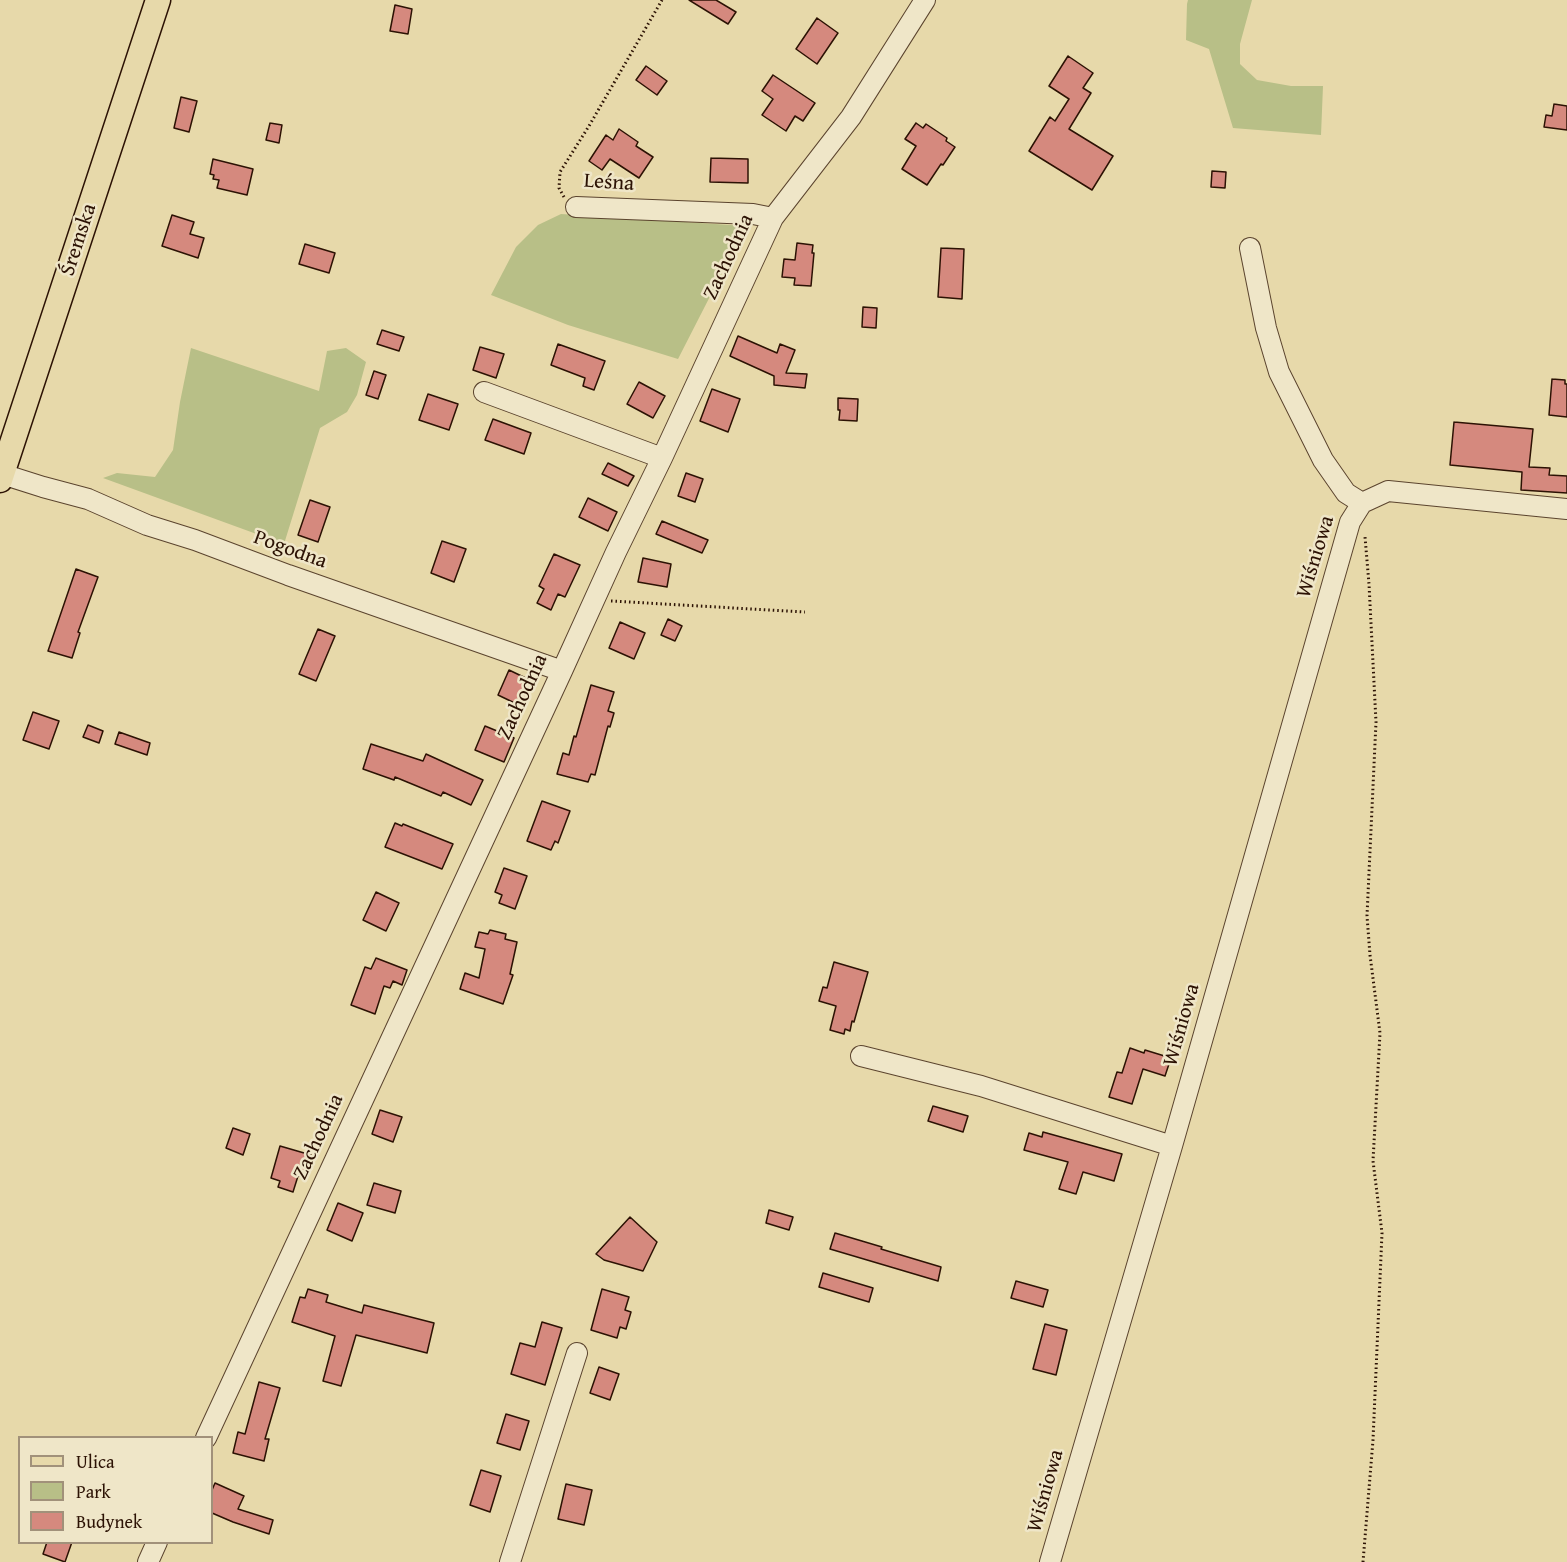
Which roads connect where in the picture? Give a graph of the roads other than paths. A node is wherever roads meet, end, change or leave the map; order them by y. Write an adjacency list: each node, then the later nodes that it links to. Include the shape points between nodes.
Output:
1 (158, 0): 8 (main road, Śremska)
2 (925, 0): 4 (street, Zachodnia, via 851,117)
3 (576, 207): 4 (street, Leśna)
4 (773, 218): 7 (street, Zachodnia)
5 (1250, 248): 9 (street, via 1266,328 1280,372 1323,460 1346,493)
6 (484, 392): 7 (street)
7 (662, 458): 11 (street, Zachodnia)
8 (1, 477): 11 (street, Pogodna, via 88,499 147,525)
9 (1362, 503): 10 (street, via 1388,491); 13 (street, Wiśniowa, via 1350,522)
10 (1567, 509)
11 (562, 671): 15 (street, Zachodnia)
12 (861, 1056): 13 (street, via 981,1086)
13 (1172, 1146): 19 (street, Wiśniowa)
14 (577, 1353): 18 (street)
15 (206, 1436)
16 (156, 1544): 17 (street)
17 (148, 1562)
18 (510, 1562)
19 (1050, 1562)

